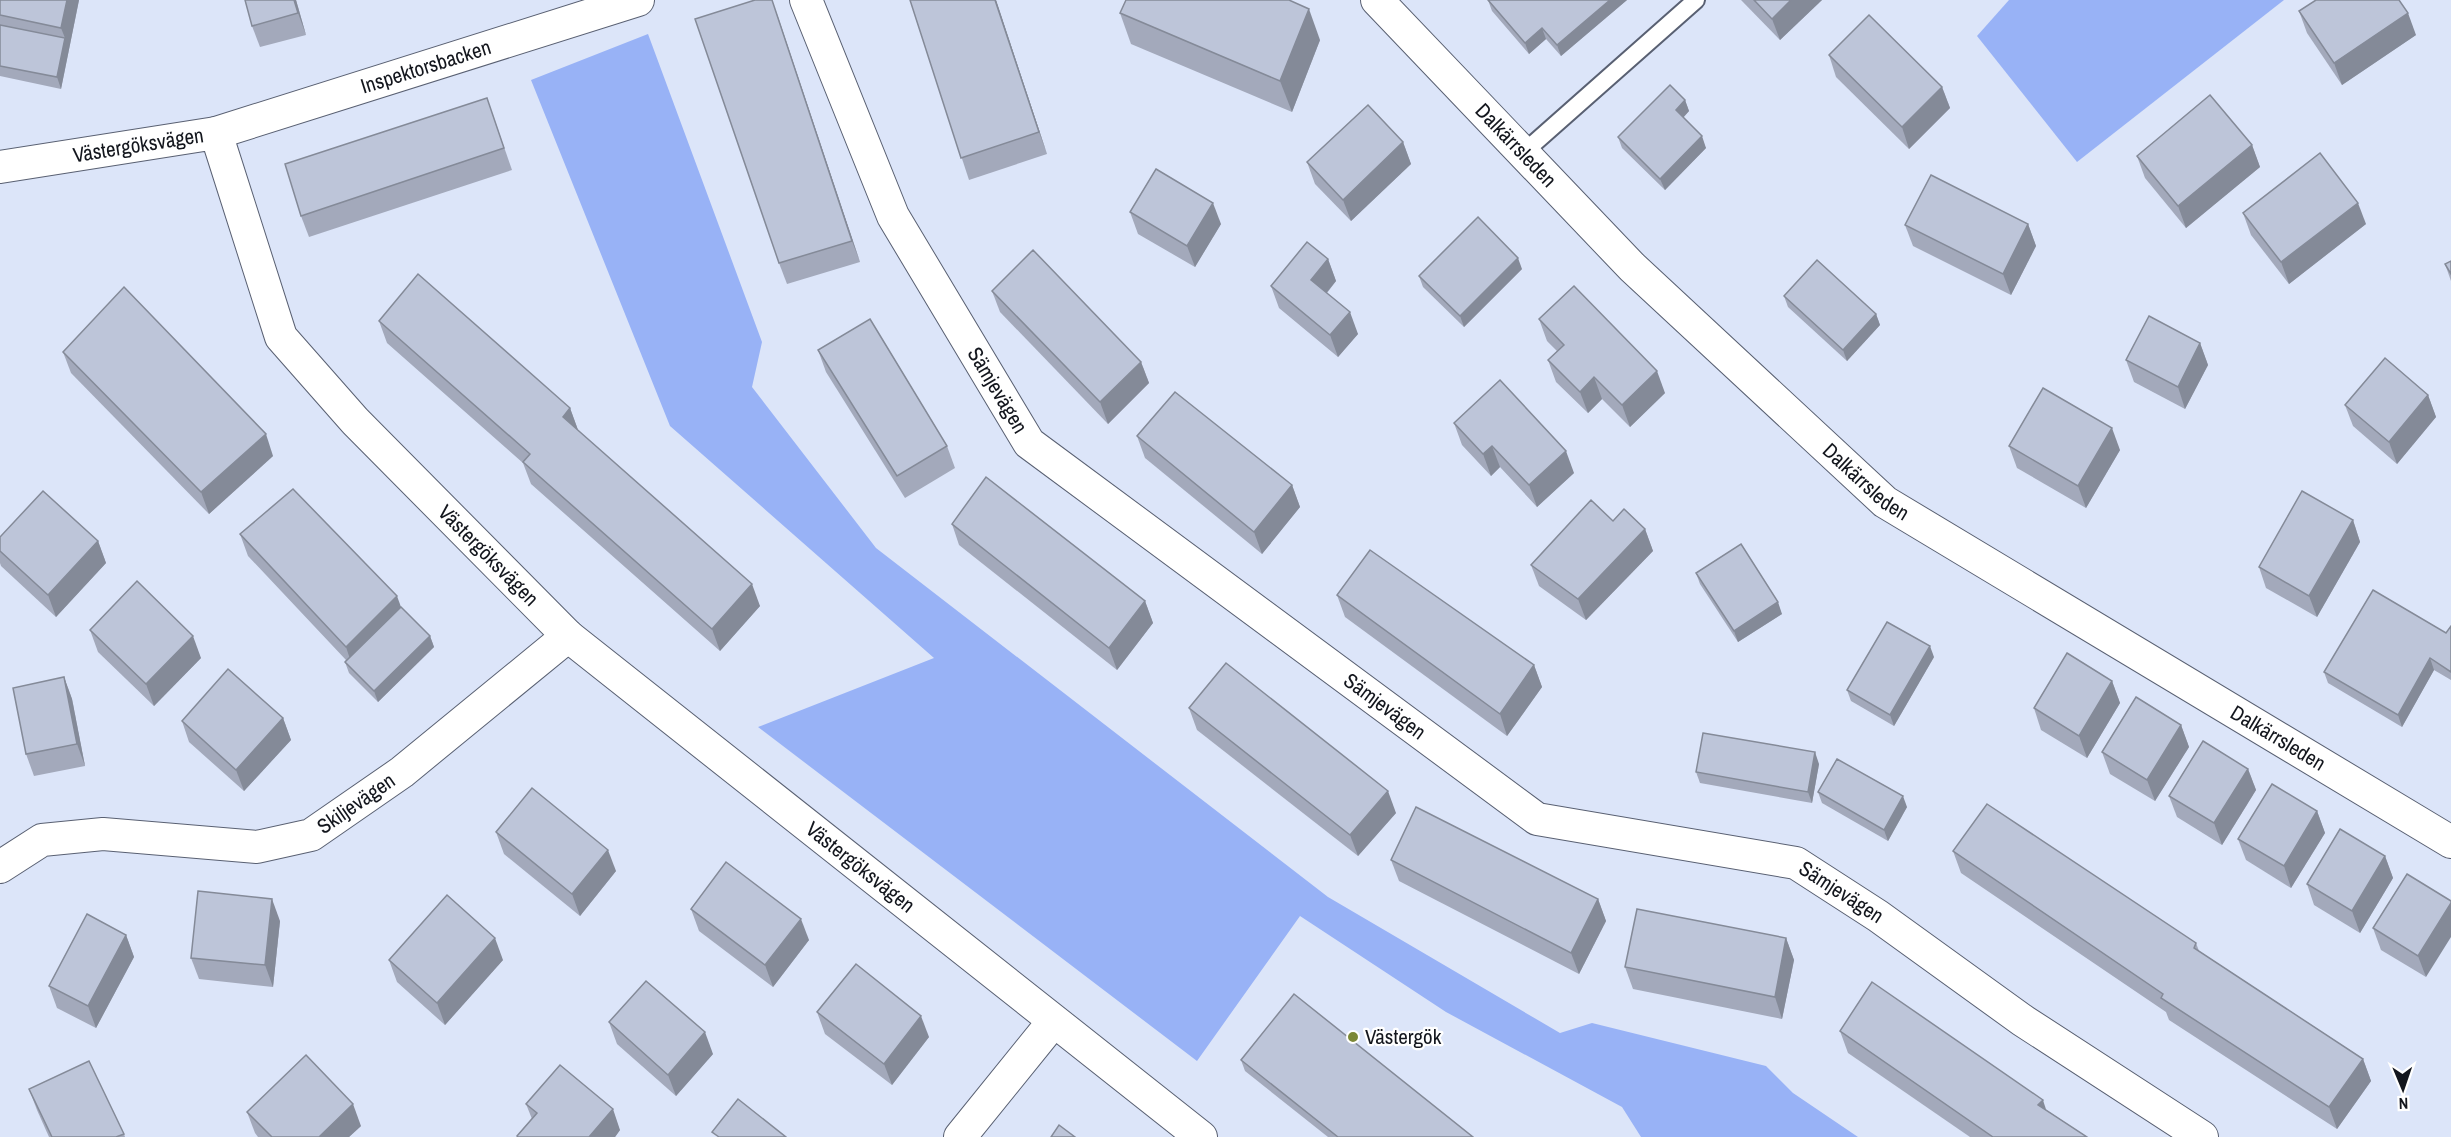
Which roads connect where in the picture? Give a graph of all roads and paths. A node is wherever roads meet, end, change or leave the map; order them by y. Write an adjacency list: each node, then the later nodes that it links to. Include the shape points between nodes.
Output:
1 (638, 0): 5 (street, Inspektorsbacken)
2 (806, 0): 14 (street, Sämjevägen, via 893,216 1029,443 1537,819 1796,863 1878,916 2022,1020)
3 (1377, 0): 6 (street, Dalkärrsleden)
4 (1696, 0): 6 (lane)
5 (216, 133): 7 (street, Västergöksvägen); 8 (street, Västergöksvägen, via 281,337 356,421)
6 (1523, 153): 9 (street, Dalkärrsleden, via 1632,267 1885,502)
7 (0, 167)
8 (568, 636): 10 (street, Skiljevägen, via 402,772 311,835 257,848 103,834 42,840); 11 (street, Västergöksvägen)
9 (2451, 842)
10 (0, 867)
11 (1053, 1022): 12 (street); 13 (street, Västergöksvägen)
12 (960, 1137)
13 (1201, 1137)
14 (2202, 1137)

